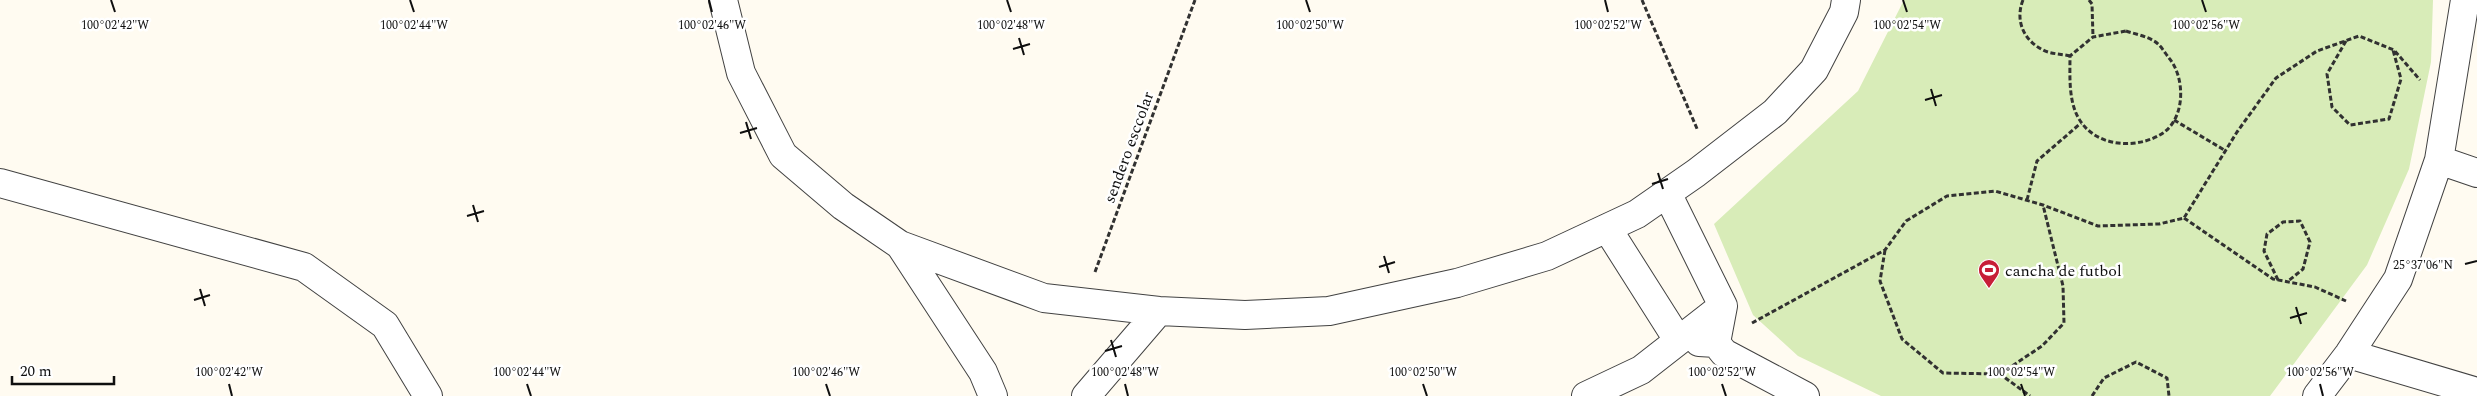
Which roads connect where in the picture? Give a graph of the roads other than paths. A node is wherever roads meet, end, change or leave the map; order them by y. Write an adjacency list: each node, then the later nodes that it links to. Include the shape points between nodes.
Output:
1 (723, 0): 9 (street, via 741,73 783,155 843,206)
2 (1846, 0): 7 (street, via 1844,12 1814,70 1775,112)
3 (2465, 0): 4 (street)
4 (2439, 160): 5 (street); 14 (street, via 2398,279)
5 (2477, 173)
6 (0, 183): 16 (street, via 304,267 385,325)
7 (1668, 193): 8 (street, via 1637,214); 10 (street)
8 (1607, 228): 11 (street, via 1547,256 1458,283 1329,312 1245,315); 12 (street)
9 (900, 245): 11 (street, via 1044,298); 17 (street, via 983,372)
10 (1723, 306): 12 (street); 13 (street)
11 (1159, 311): 18 (street)
12 (1678, 340): 13 (street); 19 (street, via 1640,370)
13 (1716, 343): 20 (street, via 1724,353)
14 (2349, 354): 15 (street); 21 (street)
15 (2477, 392)
16 (428, 396)
17 (993, 396)
18 (1086, 396)
19 (1586, 396)
20 (1805, 396)
21 (2317, 396)

